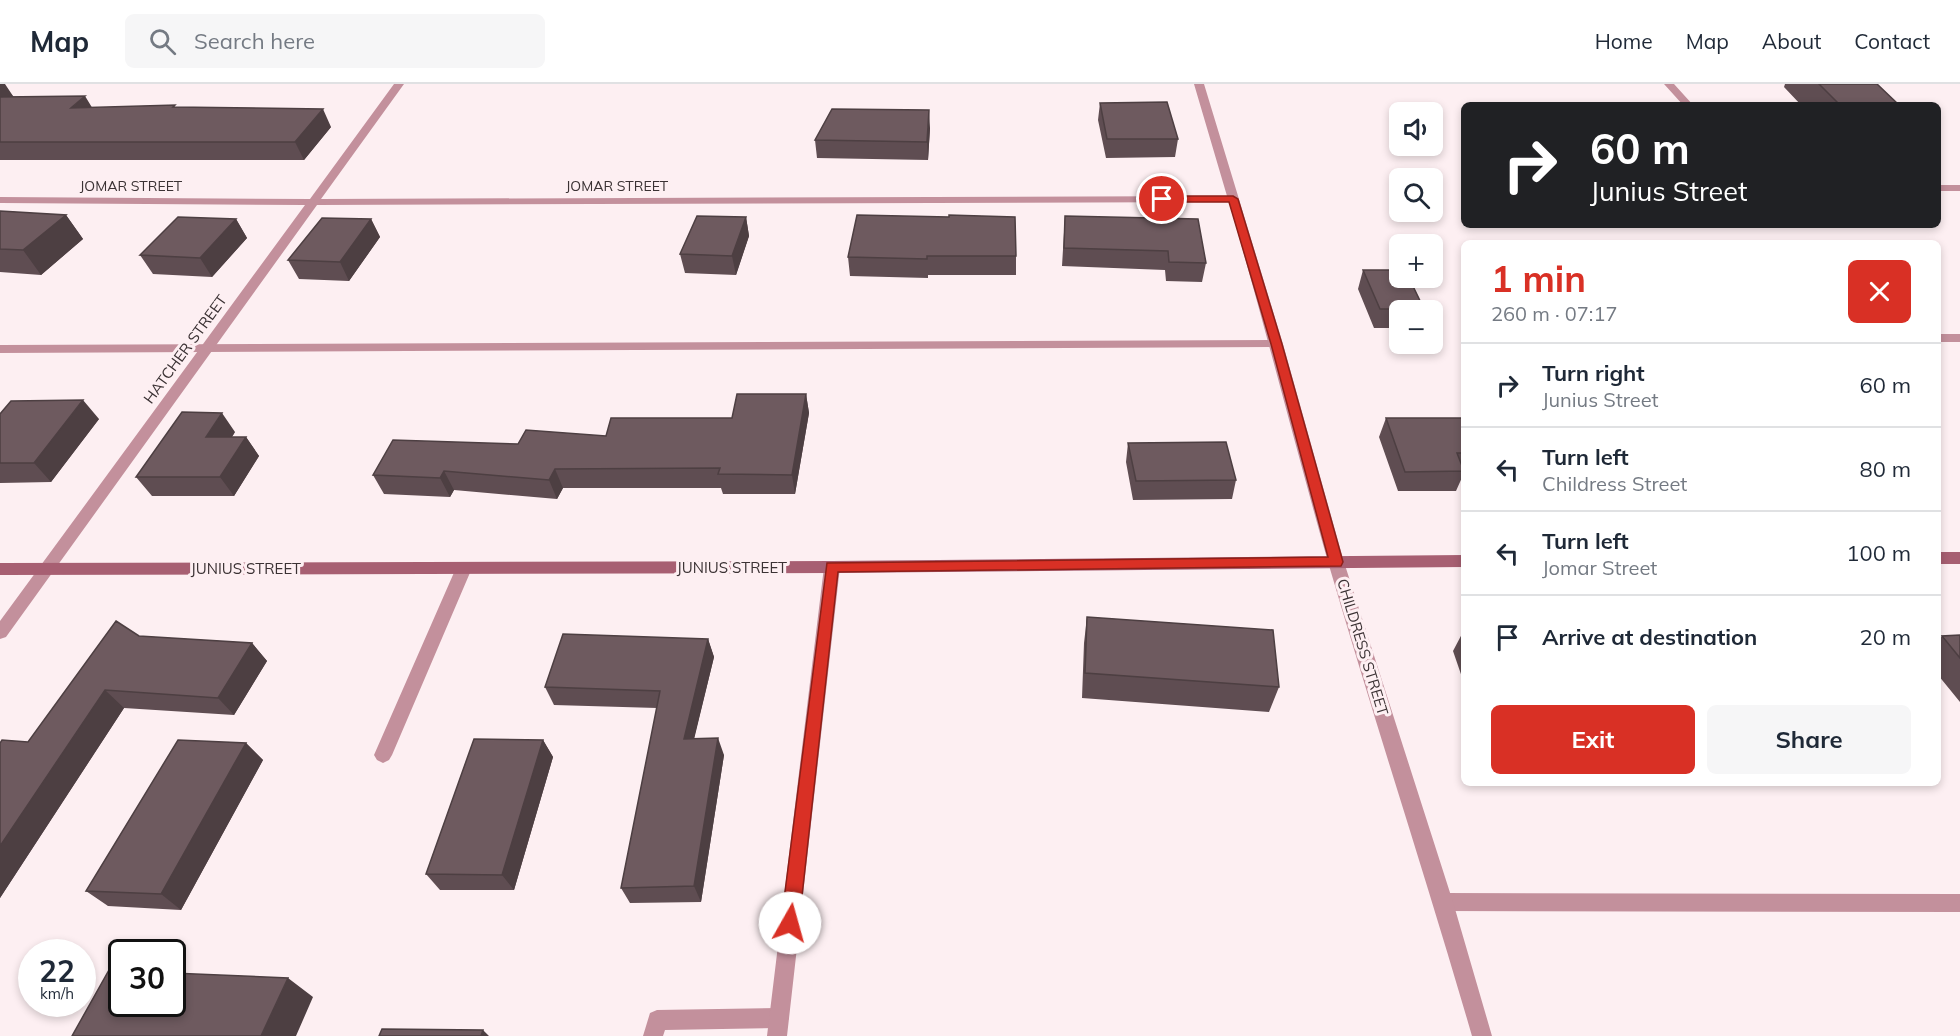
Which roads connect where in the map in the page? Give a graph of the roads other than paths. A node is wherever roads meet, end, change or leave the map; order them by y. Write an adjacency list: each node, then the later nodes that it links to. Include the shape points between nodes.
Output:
1 (399, 84): 9 (street, HATCHER STREET)
2 (1199, 84): 7 (street, CHILDRESS STREET)
3 (1669, 84): 4 (street)
4 (1685, 102)
5 (1941, 188): 6 (street)
6 (1960, 188)
7 (1233, 199): 9 (street, JOMAR STREET); 12 (street, CHILDRESS STREET)
8 (0, 200): 9 (street, JOMAR STREET)
9 (312, 202): 13 (street, HATCHER STREET)
10 (1941, 338): 11 (street)
11 (1960, 338)
12 (1277, 344): 13 (street); 18 (street, CHILDRESS STREET)
13 (206, 348): 14 (street); 22 (street, HATCHER STREET)
14 (0, 349)
15 (1941, 558): 16 (street)
16 (1960, 558)
17 (1461, 561): 18 (street, JUNIUS STREET)
18 (1336, 562): 19 (street, JUNIUS STREET); 25 (street, CHILDRESS STREET)
19 (832, 567): 20 (street, JUNIUS STREET); 27 (street)
20 (464, 568): 22 (street, JUNIUS STREET); 24 (street)
21 (0, 569): 22 (street, JUNIUS STREET)
22 (47, 569): 23 (street, HATCHER STREET)
23 (0, 633)
24 (383, 755)
25 (1443, 902): 26 (street); 29 (street, CHILDRESS STREET)
26 (1960, 903)
27 (778, 1027): 28 (street, via 657,1020)
28 (654, 1036)
29 (1482, 1036)

